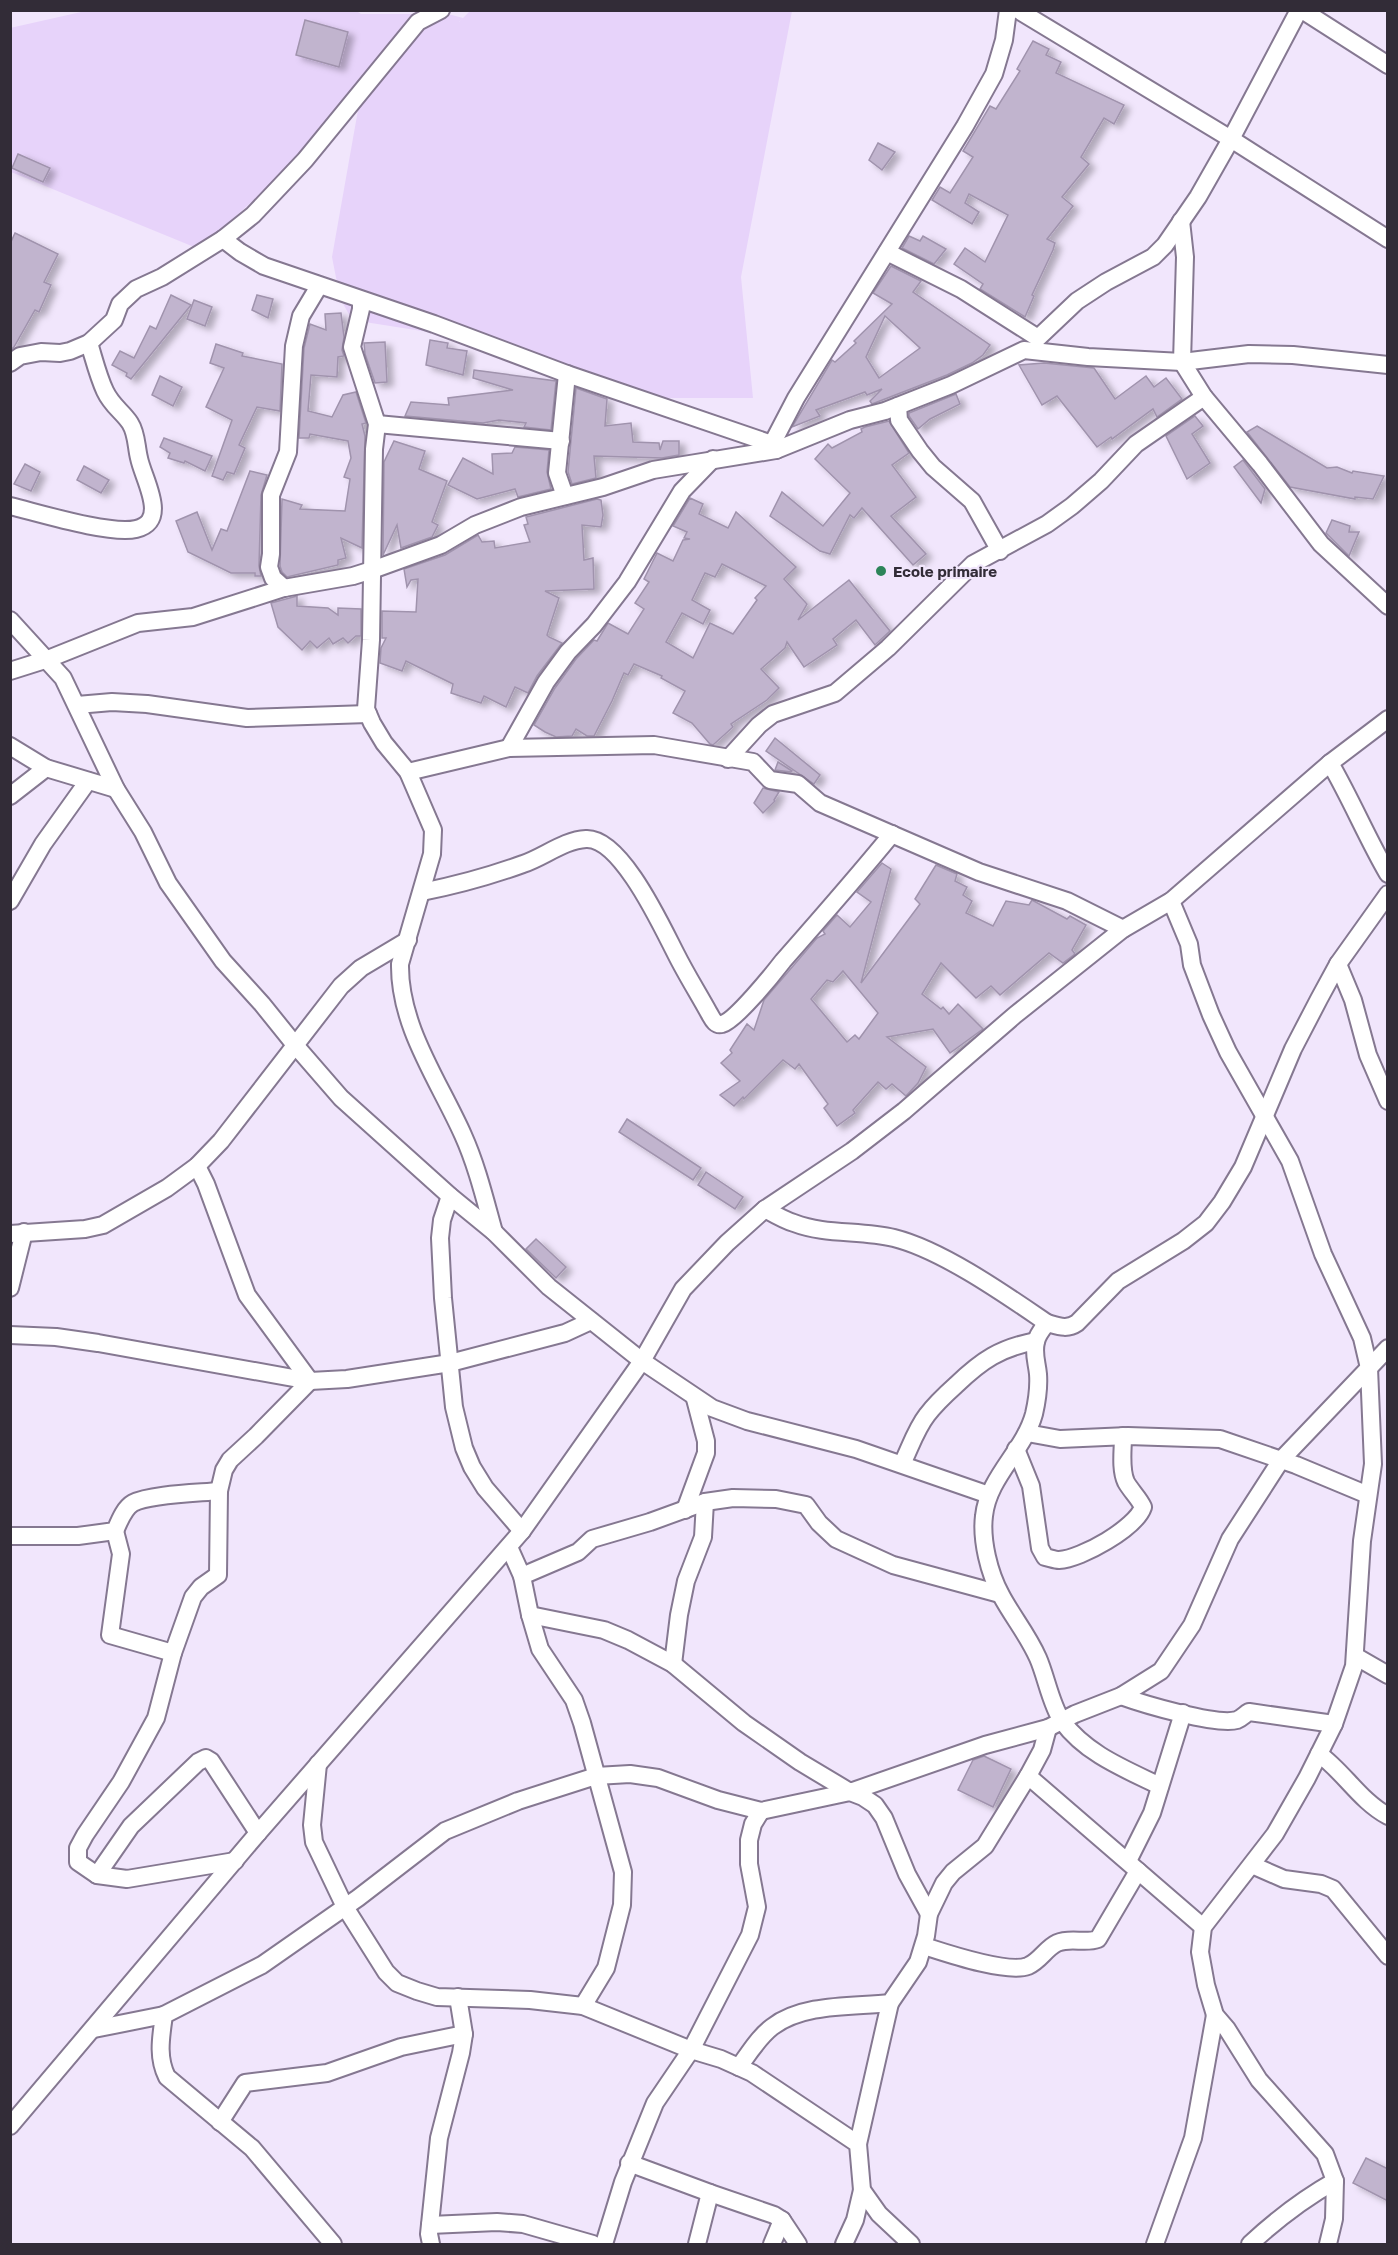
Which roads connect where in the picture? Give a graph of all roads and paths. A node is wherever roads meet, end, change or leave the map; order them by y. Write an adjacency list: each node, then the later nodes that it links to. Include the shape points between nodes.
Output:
1 (441, 10): 8 (street, via 418,22 305,160 269,200)
2 (1008, 10): 10 (street, via 994,74)
3 (1018, 10): 6 (street)
4 (1300, 10): 5 (street); 6 (street)
5 (1388, 65)
6 (1231, 139): 7 (street); 9 (street)
7 (1181, 221): 13 (street, via 1153,257 1077,301); 16 (street, via 1185,257)
8 (224, 239): 11 (street, via 264,266); 14 (street, via 136,289 120,304 114,320)
9 (1388, 239)
10 (887, 252): 13 (street, via 962,289); 24 (street, via 796,398)
11 (319, 286): 12 (street); 30 (street, via 301,316 294,346 288,452 271,495 269,567 273,578)
12 (361, 301): 19 (street); 22 (street, via 352,347)
13 (1038, 338): 15 (street)
14 (88, 343): 17 (street, via 60,353 20,356); 27 (street, via 105,391 137,440 153,502 152,518 138,529 126,530)
15 (1024, 350): 16 (street); 21 (street)
16 (1182, 362): 18 (street, via 1250,354); 20 (street)
17 (10, 363)
18 (1388, 365)
19 (567, 374): 23 (street); 24 (street)
20 (1204, 398): 28 (street, via 1136,444 1101,481 1047,525); 31 (street, via 1321,544)
21 (898, 406): 24 (street); 28 (street, via 899,420 920,451 972,501)
22 (377, 424): 23 (street); 29 (street)
23 (561, 441): 26 (street, via 557,473)
24 (774, 447): 25 (street)
25 (713, 459): 26 (street, via 653,470); 39 (street, via 682,491 627,582 562,659)
26 (565, 496): 29 (street, via 521,507 475,525 441,545)
27 (10, 506)
28 (1000, 550): 40 (street, via 973,564 888,648 835,693 773,714)
29 (372, 570): 30 (street); 36 (street)
30 (284, 588): 33 (street, via 193,617 138,623)
31 (1388, 606)
32 (10, 620): 33 (street)
33 (48, 659): 34 (street); 35 (street)
34 (10, 671)
35 (77, 705): 36 (street, via 147,704 247,718); 45 (street)
36 (368, 714): 43 (street, via 384,743)
37 (1388, 718): 41 (street)
38 (10, 746): 42 (street)
39 (509, 748): 40 (street, via 654,745); 43 (street)
40 (728, 759): 47 (street, via 753,762 770,780 798,784 820,803)
41 (1330, 763): 48 (street); 52 (street)
42 (46, 768): 44 (street); 46 (street)
43 (408, 772): 49 (street, via 433,830 432,854)
44 (88, 781): 45 (street); 51 (street, via 43,844)
45 (116, 789): 56 (street, via 168,883 223,961)
46 (10, 796)
47 (892, 834): 49 (street, via 745,1005 720,1025 709,1013 644,893 624,865 595,839 573,841 526,863); 53 (street, via 979,872 1067,901)
48 (1388, 874)
49 (422, 892): 54 (street)
50 (1388, 894): 55 (street)
51 (10, 901)
52 (1171, 901): 53 (street); 58 (street, via 1211,1015)
53 (1123, 929): 61 (street, via 904,1111)
54 (408, 940): 56 (street, via 348,980); 62 (street, via 400,964 404,1008 464,1137)
55 (1338, 964): 57 (street, via 1368,1055); 58 (street, via 1293,1048)
56 (295, 1045): 59 (street); 60 (street, via 341,1098)
57 (1388, 1101)
58 (1265, 1115): 66 (street, via 1243,1167 1206,1224 1118,1281 1071,1327); 72 (street, via 1290,1161 1323,1254 1362,1338)
59 (197, 1166): 63 (street, via 103,1225); 73 (street, via 248,1295)
60 (450, 1196): 62 (street); 71 (street, via 440,1238)
61 (765, 1209): 66 (street, via 795,1224 895,1238 934,1253); 70 (street, via 683,1290)
62 (494, 1232): 65 (street, via 549,1287)
63 (17, 1233): 64 (street)
64 (10, 1288)
65 (591, 1321): 70 (street); 71 (street, via 565,1333)
66 (1047, 1323): 68 (street)
67 (10, 1335): 73 (street, via 98,1343)
68 (1036, 1341): 75 (street, via 1037,1398); 79 (street, via 997,1352 939,1400 926,1416)
69 (1388, 1348): 72 (street)
70 (642, 1361): 74 (street); 86 (street)
71 (450, 1364): 73 (street); 86 (street, via 454,1407 464,1448 485,1488)
72 (1369, 1368): 78 (street); 81 (street, via 1373,1464)
73 (310, 1381): 80 (street, via 230,1460)
74 (695, 1399): 79 (street, via 727,1415); 84 (street, via 706,1453)
75 (1027, 1433): 76 (street, via 1060,1439); 77 (street)
76 (1123, 1436): 77 (street, via 1123,1472 1141,1502 1142,1511 1103,1543 1057,1561 1046,1557 1040,1548 1031,1486); 78 (street, via 1220,1439)
77 (1016, 1449): 82 (street)
78 (1281, 1460): 81 (street); 96 (street, via 1230,1539 1180,1644 1161,1671)
79 (903, 1464): 82 (street)
80 (219, 1491): 85 (street, via 132,1503); 92 (street, via 218,1575 193,1597)
81 (1368, 1495): 93 (street)
82 (989, 1496): 90 (street, via 984,1540)
83 (705, 1502): 84 (street); 90 (street, via 776,1498 801,1503 836,1539 893,1565); 94 (street, via 703,1537 686,1581)
84 (685, 1510): 89 (street, via 592,1539 578,1552)
85 (115, 1531): 87 (street, via 78,1536); 92 (street, via 121,1554 110,1635)
86 (522, 1531): 88 (street)
87 (10, 1536)
88 (509, 1547): 89 (street); 101 (street)
89 (522, 1576): 91 (street)
90 (1000, 1594): 98 (street, via 1038,1658)
91 (530, 1615): 94 (street, via 604,1630); 102 (street, via 540,1649 574,1700)
92 (173, 1653): 112 (street, via 156,1718 78,1848 78,1862)
93 (1355, 1656): 95 (street); 99 (street, via 1346,1696)
94 (673, 1664): 105 (street, via 744,1723)
95 (1388, 1675)
96 (1121, 1696): 97 (street); 98 (street)
97 (1183, 1713): 99 (street, via 1236,1720 1249,1712); 104 (street)
98 (1055, 1724): 103 (street); 104 (street, via 1104,1759); 105 (street)
99 (1334, 1724): 100 (street)
100 (1319, 1754): 107 (street); 110 (street, via 1275,1834)
101 (318, 1764): 108 (street); 113 (street, via 314,1842)
102 (596, 1776): 106 (street, via 630,1774 658,1778); 113 (street, via 518,1800 446,1831); 120 (street, via 623,1872 622,1905 606,1968)
103 (1028, 1776): 111 (street); 114 (street, via 985,1846 953,1872)
104 (1160, 1786): 111 (street)
105 (850, 1792): 106 (street); 114 (street, via 875,1804 884,1818)
106 (761, 1811): 125 (street, via 749,1840 757,1915 739,1961)
107 (1388, 1816)
108 (258, 1833): 109 (street); 112 (street, via 212,1761 206,1758 131,1826)
109 (235, 1861): 112 (street, via 127,1879); 123 (street)
110 (1252, 1865): 115 (street); 117 (street, via 1284,1879 1333,1889)
111 (1133, 1866): 115 (street); 116 (street, via 1098,1939 1056,1943 1031,1965 996,1965)
112 (97, 1875)
113 (345, 1907): 118 (street, via 397,1983 437,1996); 121 (street, via 262,1965)
114 (928, 1914): 116 (street)
115 (1203, 1927): 122 (street, via 1202,1969)
116 (924, 1946): 119 (street, via 914,1969)
117 (1388, 1956)
118 (458, 1998): 120 (street); 124 (street)
119 (890, 2003): 126 (street, via 820,2009 790,2017 763,2035); 129 (street)
120 (583, 2006): 125 (street)
121 (164, 2015): 123 (street); 127 (street, via 160,2049 166,2077)
122 (1215, 2015): 131 (street, via 1259,2080 1325,2154); 145 (street, via 1193,2138)
123 (94, 2028): 128 (street)
124 (464, 2034): 127 (street, via 401,2047 327,2073 245,2083); 135 (street, via 439,2138)
125 (692, 2050): 126 (street); 130 (street, via 655,2103)
126 (739, 2067): 129 (street)
127 (220, 2122): 136 (street, via 252,2148)
128 (10, 2126)
129 (858, 2144): 132 (street)
130 (629, 2163): 133 (street); 139 (street)
131 (1335, 2181): 146 (street, via 1280,2216); 147 (street, via 1334,2219)
132 (862, 2190): 143 (street); 144 (street, via 879,2214)
133 (710, 2193): 134 (street); 140 (street)
134 (782, 2220): 141 (street); 142 (street)
135 (430, 2225): 137 (street); 138 (street, via 523,2224)
136 (333, 2244)
137 (431, 2244)
138 (593, 2244)
139 (604, 2244)
140 (697, 2244)
141 (772, 2244)
142 (798, 2244)
143 (844, 2244)
144 (911, 2244)
145 (1155, 2244)
146 (1250, 2244)
147 (1328, 2244)

